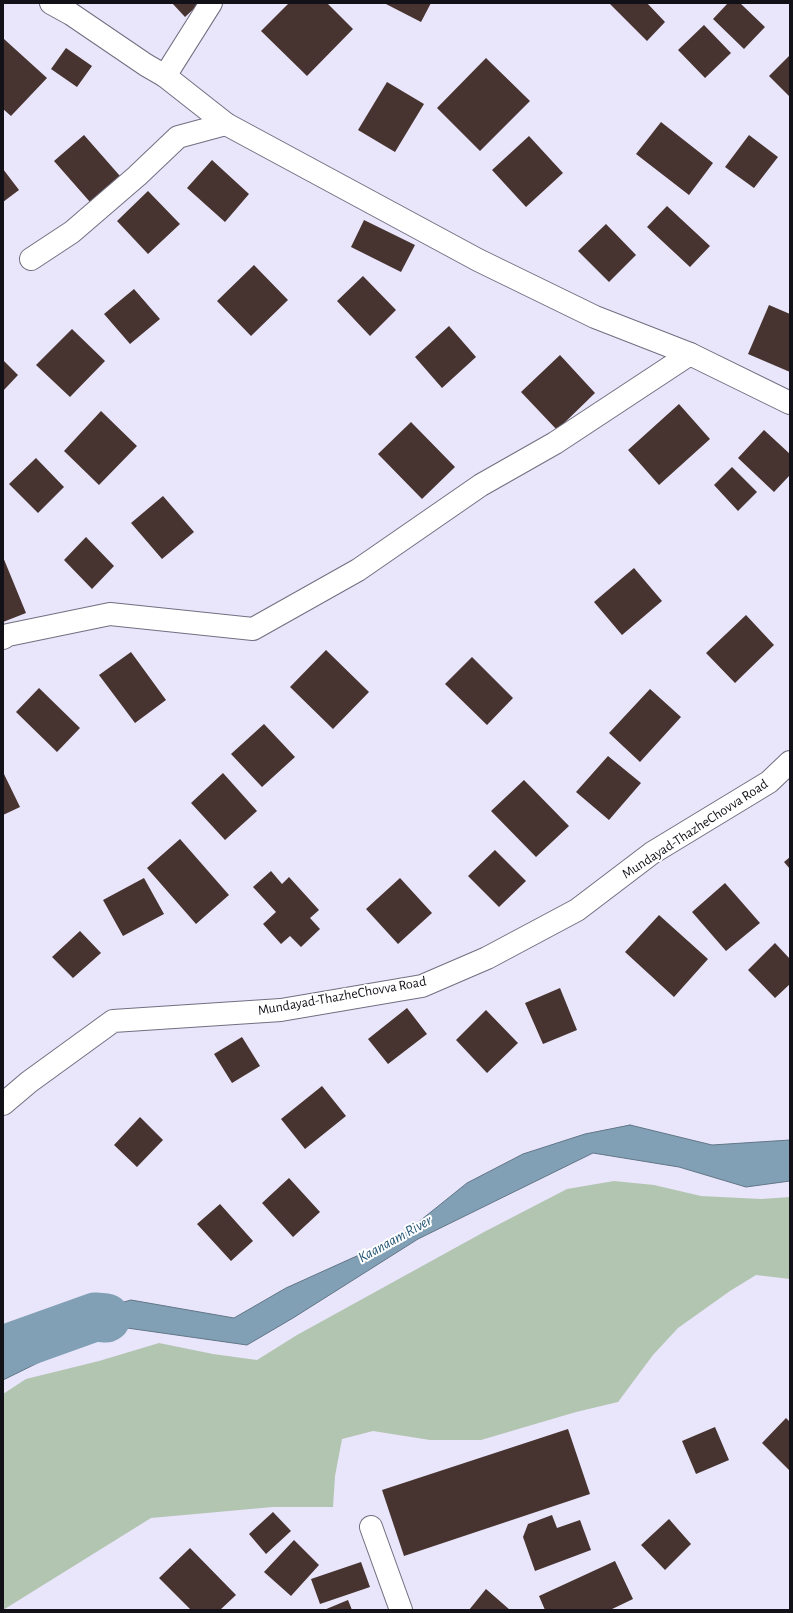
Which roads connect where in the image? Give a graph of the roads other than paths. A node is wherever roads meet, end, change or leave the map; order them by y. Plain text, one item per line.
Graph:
1 (51, 3) edge
2 (211, 3) edge
3 (165, 76) junction
4 (226, 124) junction
5 (31, 259) dead end
6 (690, 354) junction
7 (790, 403) edge
8 (3, 638) edge
9 (790, 762) edge
10 (3, 1104) edge
11 (371, 1527) dead end
12 (401, 1610) edge

1 - 3 main road
2 - 3 main road
3 - 4 main road
4 - 5 main road
4 - 6 main road
6 - 7 main road
6 - 8 main road
9 - 10 main road, Mundayad-ThazheChovva Road
11 - 12 main road

